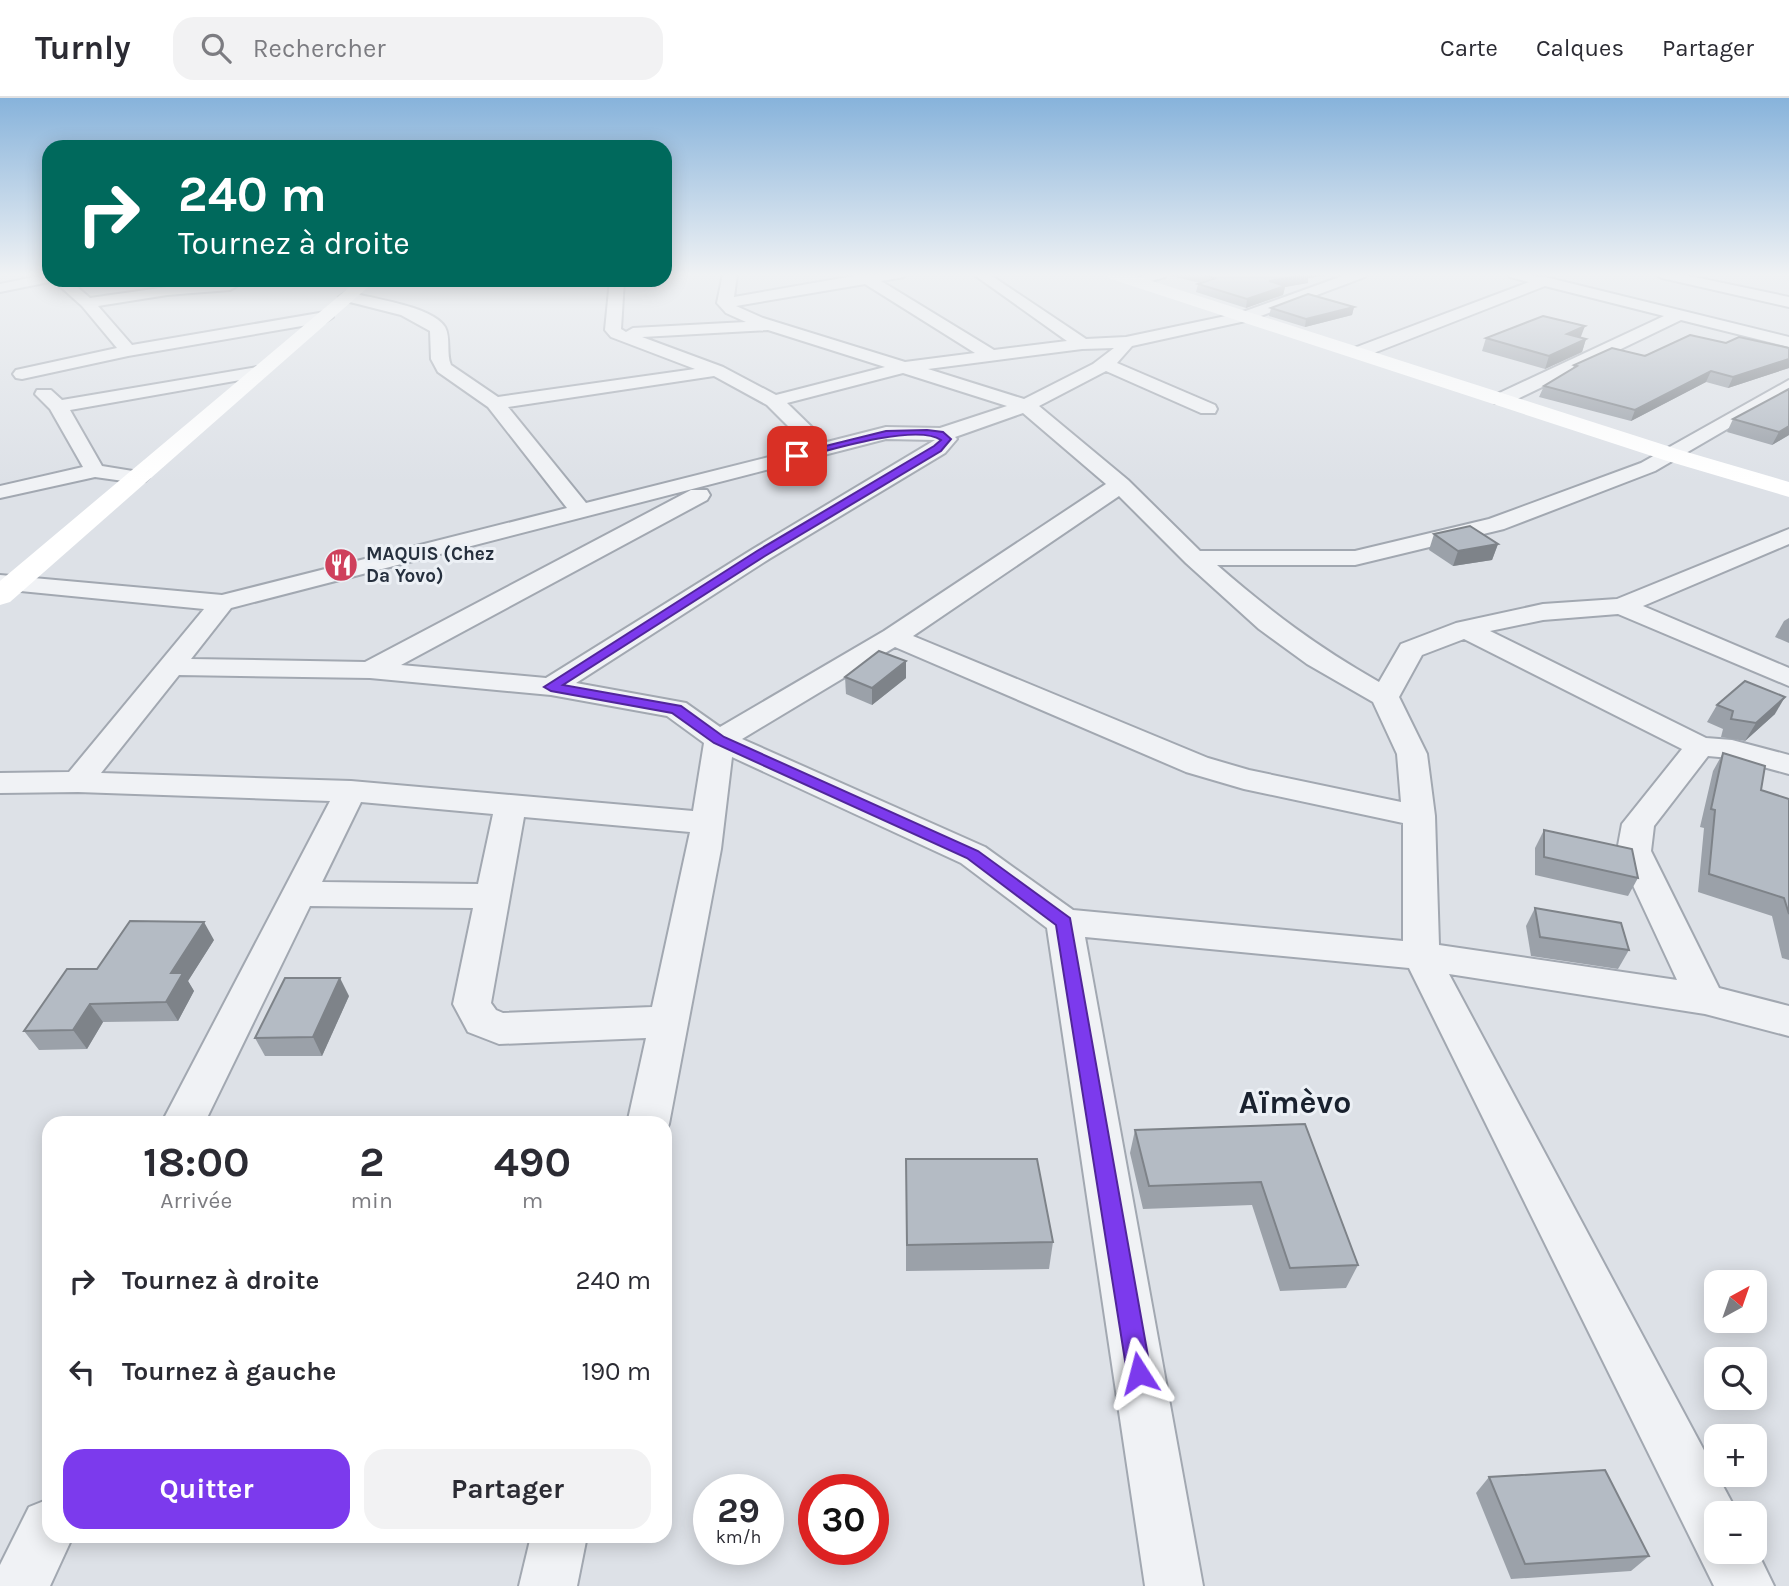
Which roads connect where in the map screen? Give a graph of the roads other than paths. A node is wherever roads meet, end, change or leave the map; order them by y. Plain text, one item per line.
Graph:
1 (122, 343) edge
2 (175, 343) edge
3 (292, 343) edge
4 (439, 343) edge
5 (643, 343) edge
6 (828, 343) edge
7 (971, 343) edge
8 (1094, 343) edge
9 (1126, 343) edge
10 (1332, 343) edge
11 (1382, 343) edge
12 (1618, 343) edge
13 (1082, 344) joint
14 (128, 351) junction
15 (1360, 352) junction
16 (990, 355) junction
17 (1107, 365) junction
18 (905, 367) junction
19 (0, 370) edge
20 (717, 371) junction
21 (257, 372) junction
22 (22, 374) junction
23 (1789, 386) edge
24 (1502, 399) junction
25 (774, 401) junction
26 (495, 403) junction
27 (58, 406) junction
28 (1027, 406) junction
29 (1208, 409) dead end
30 (940, 434) junction
31 (823, 449) junction
32 (1672, 455) junction
33 (94, 471) junction
34 (745, 471) junction
35 (138, 477) junction
36 (1120, 485) junction
37 (1789, 490) edge
38 (0, 492) edge
39 (582, 512) junction
40 (1789, 536) edge
41 (1753, 550) junction
42 (1194, 558) junction
43 (1789, 563) edge
44 (5, 587) edge
45 (222, 603) junction
46 (1621, 606) junction
47 (1465, 629) junction
48 (893, 638) junction
49 (171, 667) junction
50 (370, 670) junction
51 (1789, 678) edge
52 (551, 687) junction
53 (1385, 697) junction
54 (719, 740) junction
55 (1700, 746) junction
56 (1789, 765) edge
57 (78, 782) junction
58 (0, 783) edge
59 (351, 791) junction
60 (510, 807) junction
61 (1419, 816) junction
62 (708, 823) junction
63 (299, 894) junction
64 (492, 896) junction
65 (1064, 922) junction
66 (1421, 956) junction
67 (1705, 999) junction
68 (1789, 1021) edge
69 (669, 1022) junction
70 (186, 1116) edge
71 (650, 1116) edge
72 (1704, 1507) edge
73 (42, 1541) edge
74 (557, 1543) edge
75 (1733, 1564) edge
76 (20, 1586) edge
77 (548, 1586) edge
78 (1174, 1586) edge
79 (1745, 1586) edge

1 - 14 street
2 - 14 street
3 - 21 main road
4 - 26 street
5 - 20 street
6 - 18 street
7 - 16 street
8 - 13 street
9 - 17 street
10 - 15 main road
11 - 15 street
12 - 24 street
13 - 16 street
14 - 22 street
15 - 24 main road
16 - 18 street
17 - 28 street
17 - 29 street
18 - 25 street
18 - 28 street
19 - 22 street
20 - 25 street
20 - 26 street
21 - 27 street
21 - 35 main road
22 - 27 street
23 - 32 street
24 - 32 main road
25 - 31 street
26 - 39 street
27 - 33 street
28 - 30 street
28 - 36 street
30 - 31 street
30 - 52 street
31 - 34 street
32 - 37 main road
32 - 42 street
33 - 35 street
33 - 38 street
34 - 39 street
34 - 50 street
35 - 44 main road
36 - 42 street
36 - 48 street
39 - 45 street
40 - 41 street
41 - 43 street
41 - 46 street
42 - 53 street
44 - 45 street
45 - 49 street
46 - 47 street
46 - 51 street
47 - 53 street
47 - 55 street
48 - 54 street
48 - 61 street
49 - 50 street
49 - 57 street
50 - 52 street
52 - 54 street
53 - 61 street
54 - 62 street
54 - 65 street
55 - 56 street
55 - 67 street
57 - 58 street
57 - 59 street
59 - 60 street
59 - 63 street
60 - 62 street
60 - 64 street
61 - 66 street
62 - 69 street
63 - 64 street
63 - 70 street
64 - 69 street
65 - 66 street
65 - 78 street
66 - 67 street
66 - 72 street
67 - 68 street
69 - 71 street
73 - 76 street
74 - 77 street
75 - 79 street

